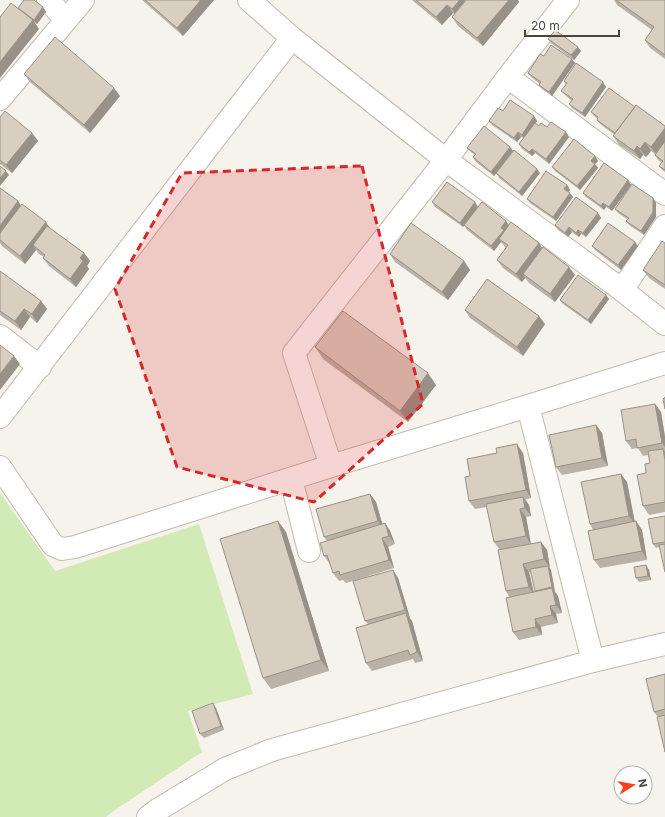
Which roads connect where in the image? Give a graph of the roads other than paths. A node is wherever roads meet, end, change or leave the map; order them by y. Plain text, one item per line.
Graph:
1 (48, 0) edge
2 (83, 0) edge
3 (249, 0) edge
4 (568, 0) edge
5 (66, 20) junction
6 (292, 38) junction
7 (508, 77) junction
8 (0, 99) edge
9 (446, 160) junction
10 (665, 194) edge
11 (665, 226) edge
12 (622, 290) junction
13 (665, 324) edge
14 (0, 336) edge
15 (665, 363) edge
16 (40, 367) junction
17 (528, 406) junction
18 (0, 417) edge
19 (331, 466) junction
20 (0, 467) edge
21 (291, 479) junction
22 (309, 551) dead end
23 (665, 644) edge
24 (593, 661) junction
25 (154, 815) edge

1 - 5 street
2 - 5 street
3 - 6 street
4 - 7 street
5 - 8 street
6 - 9 street
6 - 16 street
7 - 9 street
7 - 10 street
9 - 12 street
9 - 19 street
11 - 12 street
12 - 13 street
14 - 16 street
15 - 17 street
16 - 18 street
17 - 19 street
17 - 24 street
19 - 21 street
20 - 21 street
21 - 22 street
23 - 24 street
24 - 25 street

